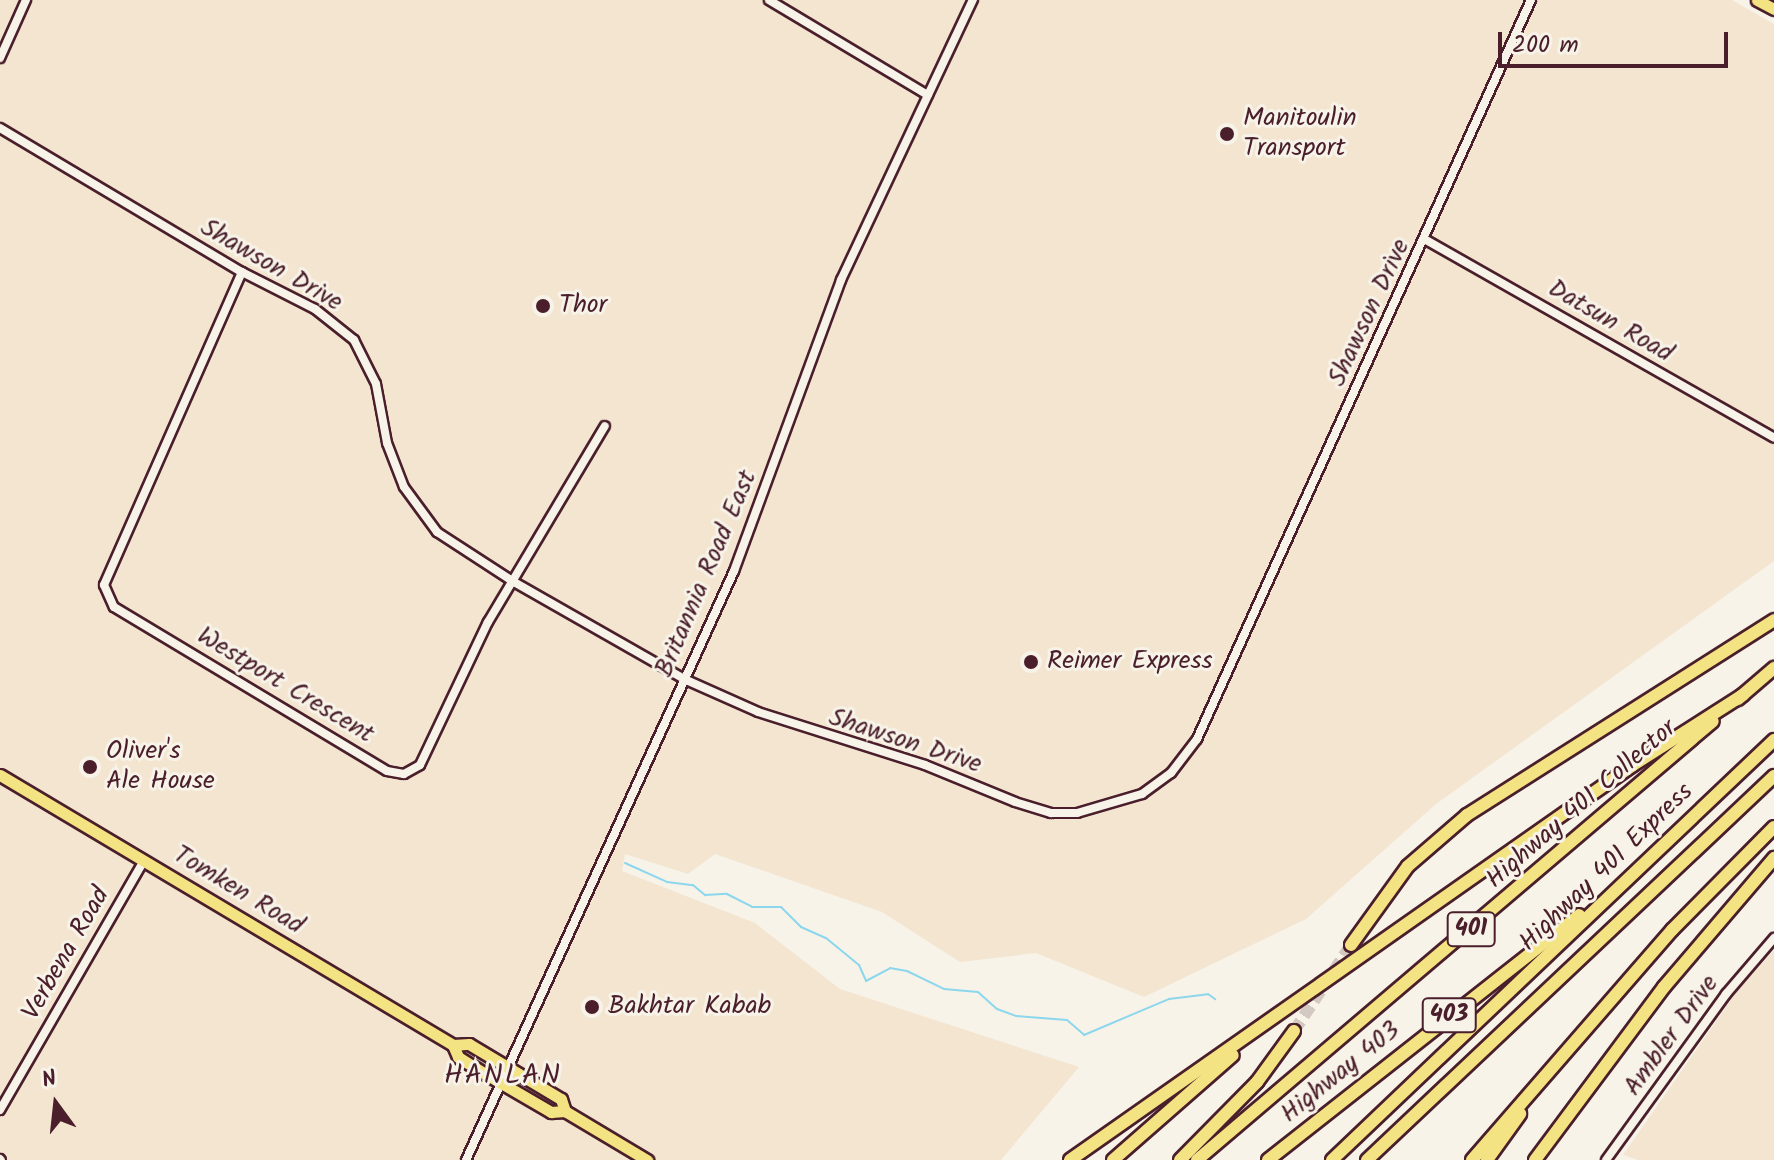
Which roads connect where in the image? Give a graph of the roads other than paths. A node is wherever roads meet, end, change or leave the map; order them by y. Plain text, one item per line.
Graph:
1 (26, 0) edge
2 (769, 0) edge
3 (973, 0) edge
4 (1531, 0) edge
5 (1757, 0) edge
6 (1774, 9) edge
7 (0, 58) edge
8 (928, 95) junction
9 (0, 128) edge
10 (1426, 240) junction
11 (242, 272) junction
12 (605, 426) dead end
13 (1774, 438) edge
14 (514, 582) junction
15 (1774, 620) edge
16 (1774, 668) edge
17 (684, 679) junction
18 (1743, 695) junction
19 (1774, 740) edge
20 (0, 775) edge
21 (1774, 776) edge
22 (1774, 827) edge
23 (1774, 858) edge
24 (144, 861) junction
25 (1633, 874) junction
26 (1774, 938) edge
27 (1351, 945) tunnel mouth
28 (1272, 1022) junction
29 (1294, 1031) tunnel mouth
30 (453, 1045) junction
31 (1558, 1062) junction
32 (509, 1068) junction
33 (501, 1083) junction
34 (0, 1110) edge
35 (565, 1111) junction
36 (466, 1160) edge
37 (647, 1160) edge
38 (1070, 1160) edge
39 (1113, 1160) edge
40 (1180, 1160) edge
41 (1197, 1160) edge
42 (1268, 1160) edge
43 (1332, 1160) edge
44 (1369, 1160) edge
45 (1472, 1160) edge
46 (1487, 1160) edge
47 (1535, 1160) edge
48 (1606, 1160) edge

1 - 7 street
2 - 8 street
3 - 8 street, Britannia Road East
4 - 10 street, Shawson Drive
5 - 6 main road
8 - 17 street, Britannia Road East
9 - 11 street, Shawson Drive
10 - 13 street, Datsun Road
10 - 17 street, Shawson Drive
11 - 14 street, Shawson Drive
11 - 14 street, Westport Crescent
12 - 14 street, Westport Crescent
14 - 17 street, Shawson Drive
15 - 27 highway
16 - 18 highway, Highway 401 Collector / 401
17 - 32 street, Britannia Road East
18 - 28 highway
18 - 41 highway, Highway 401 Collector / 401
19 - 25 highway, Highway 401 Express
20 - 24 main road, Tomken Road
21 - 44 highway, Highway 401 Express
22 - 31 highway
23 - 47 highway
24 - 30 main road, Tomken Road
24 - 34 street, Verbena Road
25 - 42 highway, Highway 403 / 403
25 - 43 highway, Highway 401 Express
26 - 48 street, Ambler Drive
28 - 38 highway
28 - 39 highway
29 - 40 highway
30 - 32 main road, Tomken Road
30 - 33 main road, Tomken Road
31 - 45 highway
31 - 46 highway
32 - 33 street, Britannia Road East
32 - 35 main road, Tomken Road
33 - 35 main road, Tomken Road
33 - 36 street, Britannia Road East
35 - 37 main road, Tomken Road

